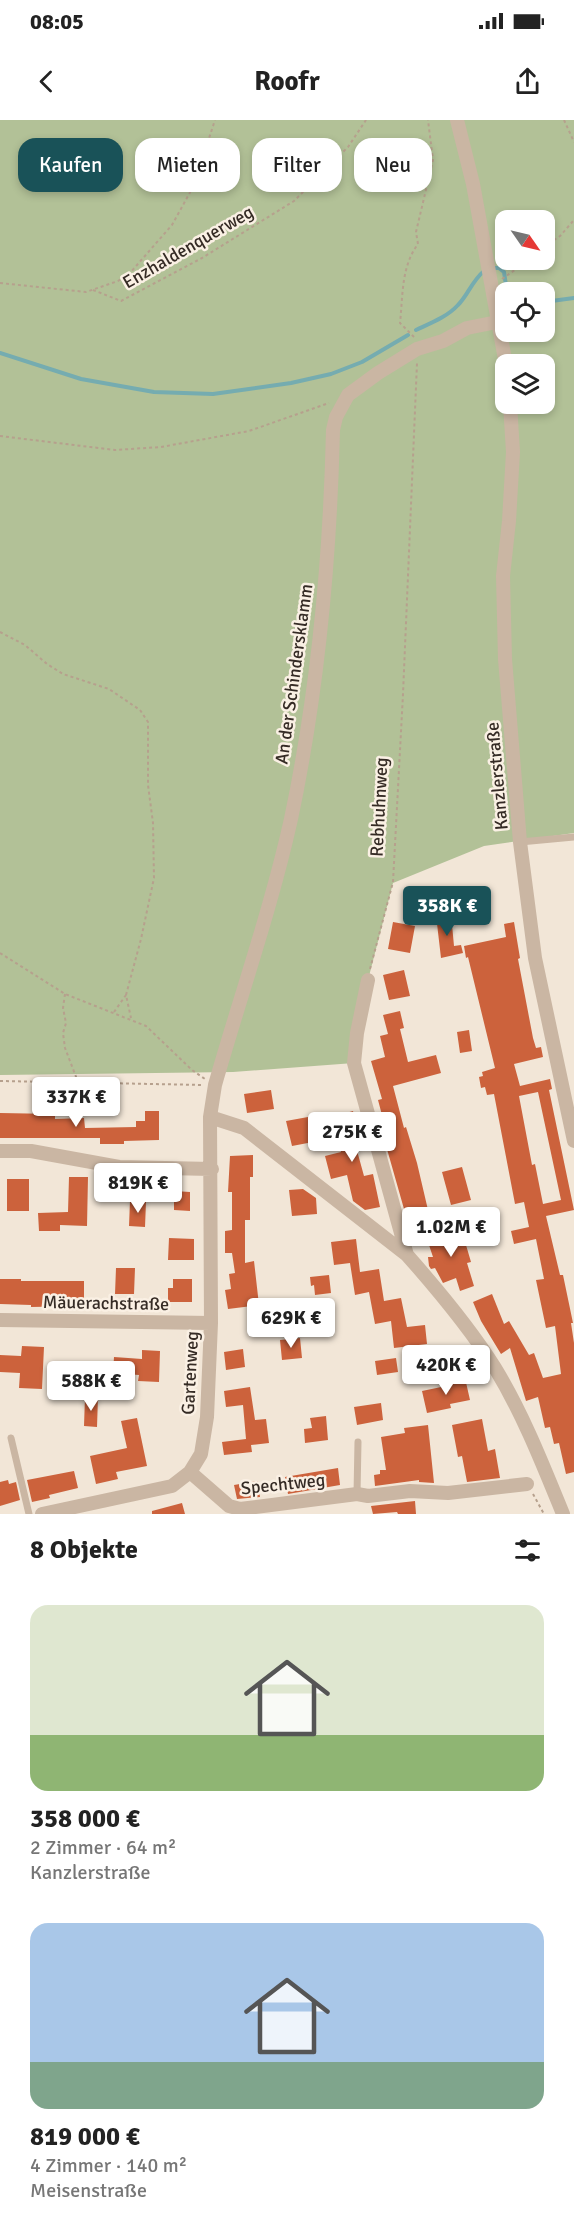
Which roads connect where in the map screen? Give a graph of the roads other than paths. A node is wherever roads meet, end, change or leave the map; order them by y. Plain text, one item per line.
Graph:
1 (457, 120) edge
2 (495, 310) edge
3 (495, 322) edge
4 (511, 414) edge
5 (574, 837) edge
6 (520, 842) junction
7 (368, 980) road end
8 (210, 1117) junction
9 (574, 1141) edge
10 (0, 1151) edge
11 (212, 1169) junction
12 (406, 1256) junction
13 (0, 1320) edge
14 (211, 1323) junction
15 (11, 1438) dead end
16 (357, 1442) dead end
17 (190, 1472) junction
18 (527, 1484) road end
19 (357, 1494) junction
20 (28, 1514) edge
21 (42, 1514) edge
22 (563, 1514) edge

1 - 2 street
3 - 8 street, An der Schindersklamm
4 - 6 street, Kanzlerstraße
5 - 6 lane
6 - 9 street, Kanzlerstraße
7 - 12 street
8 - 11 street, Gartenweg
8 - 12 street
10 - 11 street
11 - 14 street, Gartenweg
12 - 22 street
13 - 14 street, Mäuerachstraße
14 - 17 street, Gartenweg
15 - 20 lane
16 - 19 lane
17 - 19 street, Spechtweg
17 - 21 street
18 - 19 street, Spechtweg

